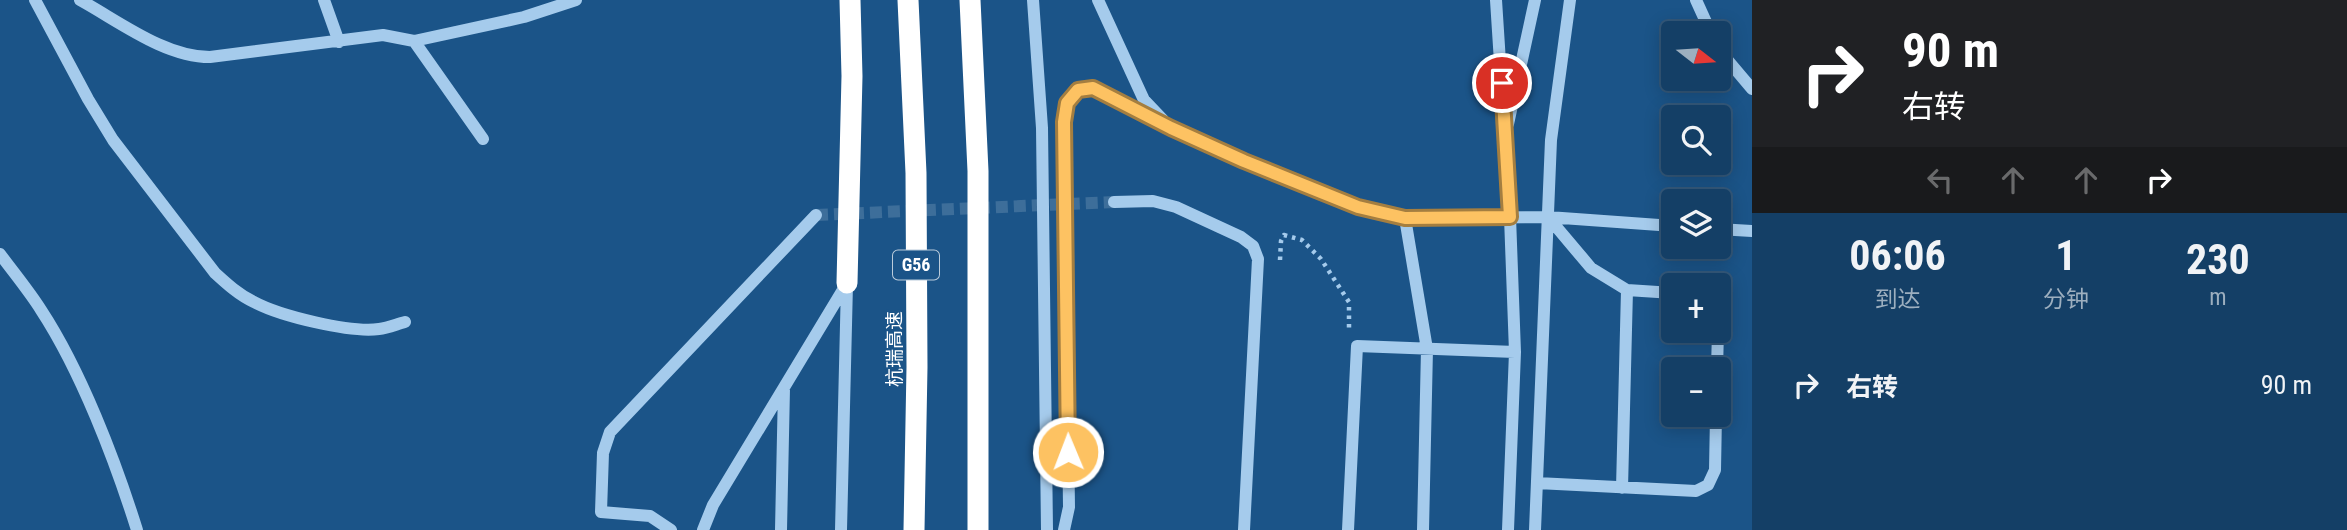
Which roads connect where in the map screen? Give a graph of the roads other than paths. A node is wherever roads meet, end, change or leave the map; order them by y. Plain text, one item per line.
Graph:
1 (35, 0) edge
2 (80, 0) edge
3 (324, 0) edge
4 (576, 0) edge
5 (850, 0) edge
6 (908, 0) edge
7 (970, 0) edge
8 (1033, 0) edge
9 (1098, 0) edge
10 (1496, 0) edge
11 (1535, 0) edge
12 (1570, 0) edge
13 (1696, 0) edge
14 (1706, 21) edge
15 (414, 41) junction
16 (339, 42) junction
17 (1731, 64) edge
18 (1752, 89) edge
19 (1171, 128) junction
20 (1505, 138) junction
21 (484, 139) dead end
22 (1114, 202) tunnel mouth
23 (816, 215) tunnel mouth
24 (1510, 217) junction
25 (1548, 217) junction
26 (1405, 218) junction
27 (1661, 225) edge
28 (1731, 230) edge
29 (1752, 231) edge
30 (0, 254) edge
31 (847, 283) junction
32 (1627, 290) junction
33 (1661, 292) edge
34 (405, 321) dead end
35 (1427, 349) junction
36 (1515, 352) junction
37 (784, 388) junction
38 (1716, 427) edge
39 (1537, 483) junction
40 (1622, 488) junction
41 (137, 530) edge
42 (671, 530) edge
43 (703, 530) edge
44 (781, 530) edge
45 (841, 530) edge
46 (914, 530) edge
47 (978, 530) edge
48 (1047, 530) edge
49 (1064, 530) edge
50 (1244, 530) edge
51 (1348, 530) edge
52 (1423, 530) edge
53 (1508, 530) edge
54 (1535, 530) edge

1 - 34 street
2 - 16 street
3 - 16 street
4 - 15 street
5 - 31 highway
6 - 46 highway, 杭瑞高速 / G56
7 - 47 highway
8 - 48 street
9 - 19 street
10 - 20 street
11 - 20 street
12 - 25 street
13 - 14 street
15 - 16 street
15 - 21 street
17 - 18 street
19 - 26 street
19 - 49 street
20 - 24 street
22 - 50 street
23 - 42 street
24 - 25 street
24 - 26 street
24 - 36 street
25 - 27 street
25 - 32 street
25 - 39 street
26 - 35 street
28 - 29 street
30 - 41 street
31 - 37 street
31 - 45 street
32 - 33 street
32 - 40 street
35 - 36 street
35 - 51 street
35 - 52 street
36 - 53 street
37 - 43 street
37 - 44 street
38 - 40 street
39 - 40 street
39 - 54 street

